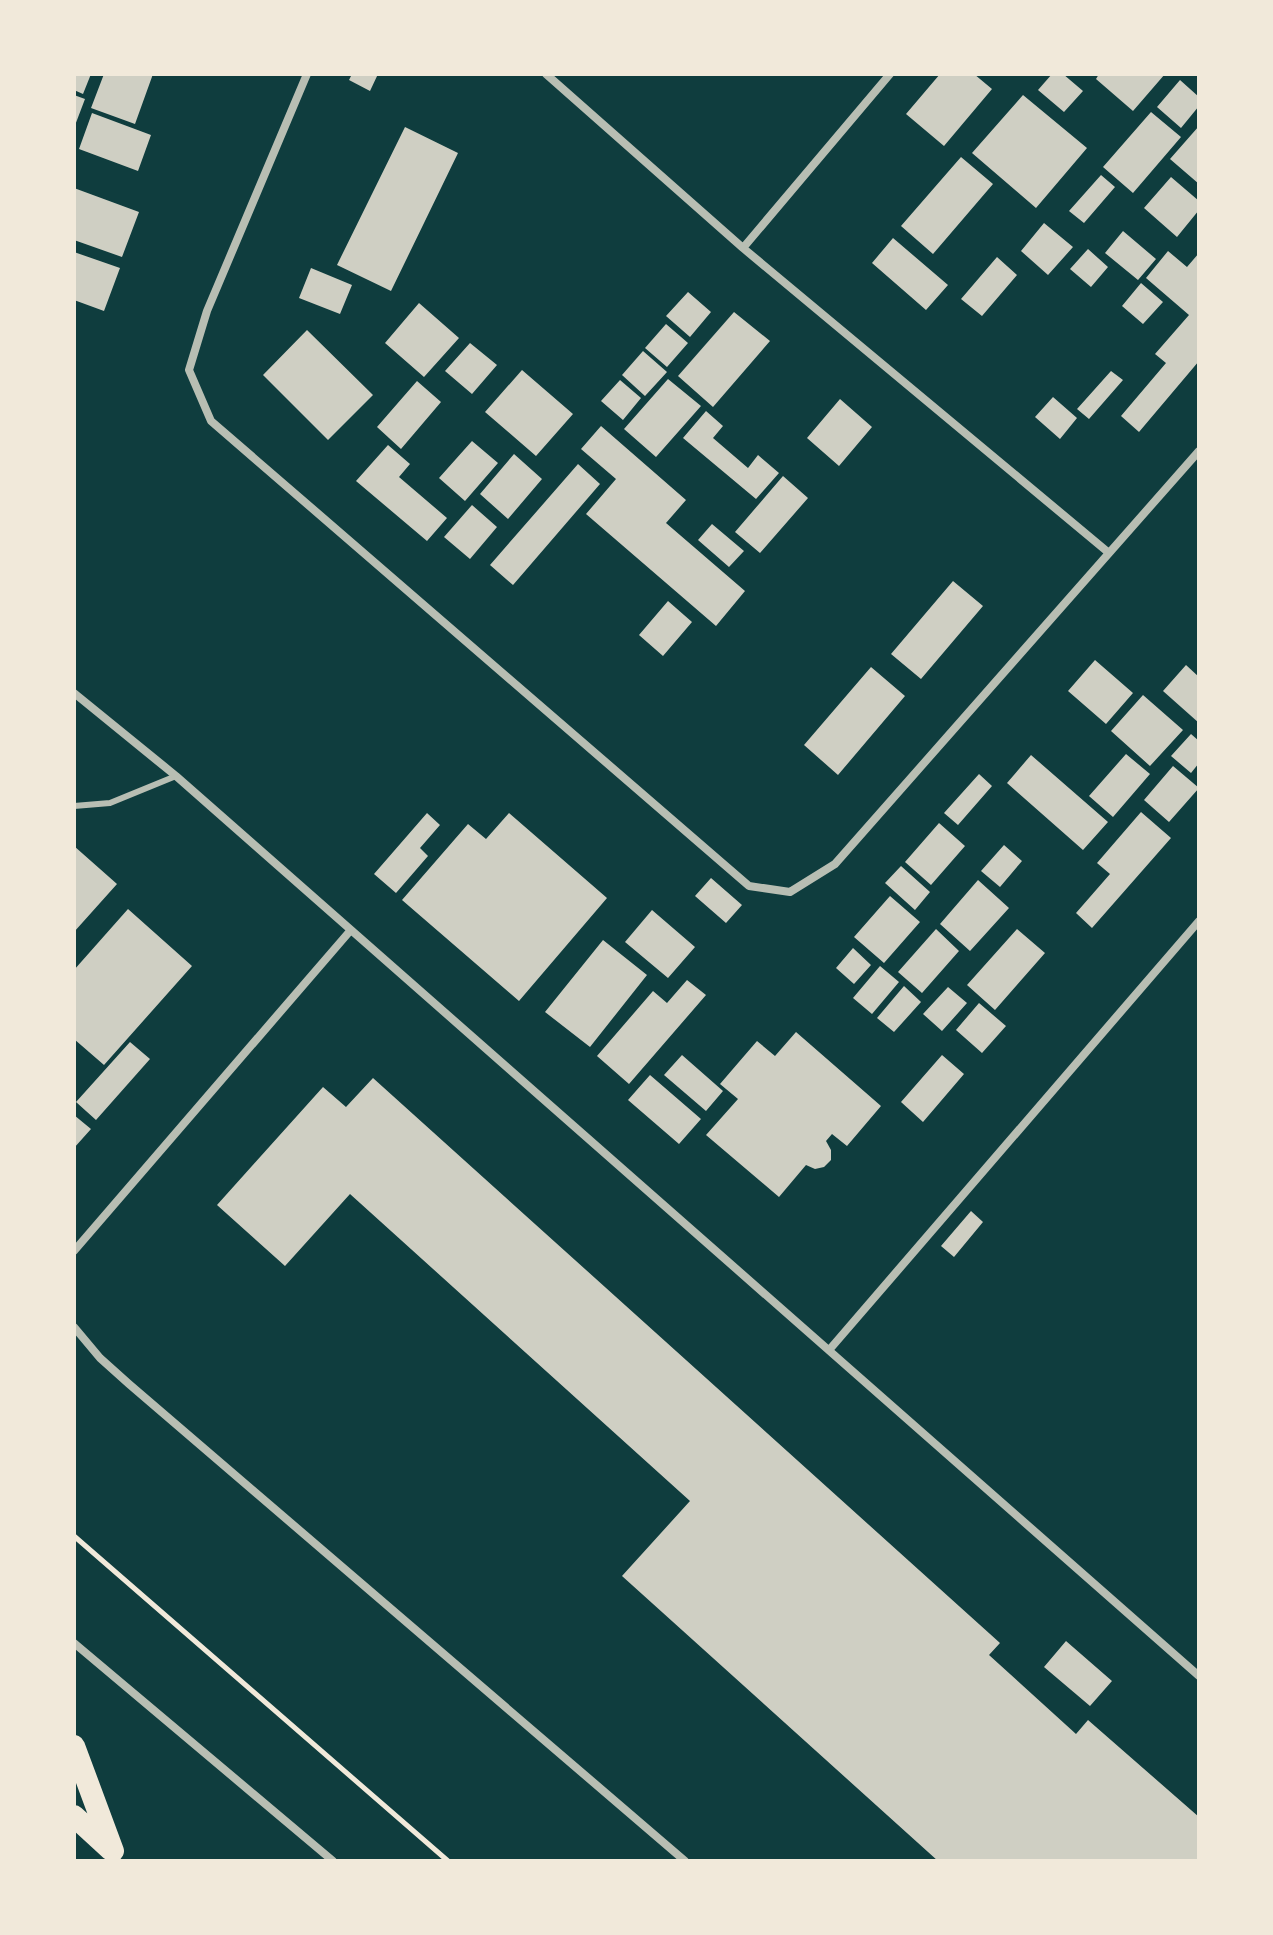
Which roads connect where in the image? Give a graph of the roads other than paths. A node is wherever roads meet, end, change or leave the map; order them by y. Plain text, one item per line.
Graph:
1 (307, 74) edge
2 (546, 74) edge
3 (890, 74) edge
4 (743, 248) junction
5 (1199, 451) edge
6 (1109, 553) junction
7 (74, 693) edge
8 (176, 776) junction
9 (74, 806) edge
10 (1198, 925) edge
11 (350, 931) junction
12 (74, 1251) edge
13 (74, 1327) edge
14 (830, 1349) junction
15 (74, 1643) edge
16 (1199, 1676) edge
17 (74, 1746) edge
18 (74, 1816) edge
19 (118, 1856) edge
20 (333, 1861) edge
21 (685, 1861) edge

1 - 6 street
2 - 4 street
3 - 4 street
4 - 6 street
5 - 6 street
7 - 8 street
8 - 9 lane
8 - 11 street
10 - 14 street
11 - 12 street
11 - 14 street
13 - 21 street
14 - 16 street
15 - 20 street
17 - 19 highway
18 - 19 highway

